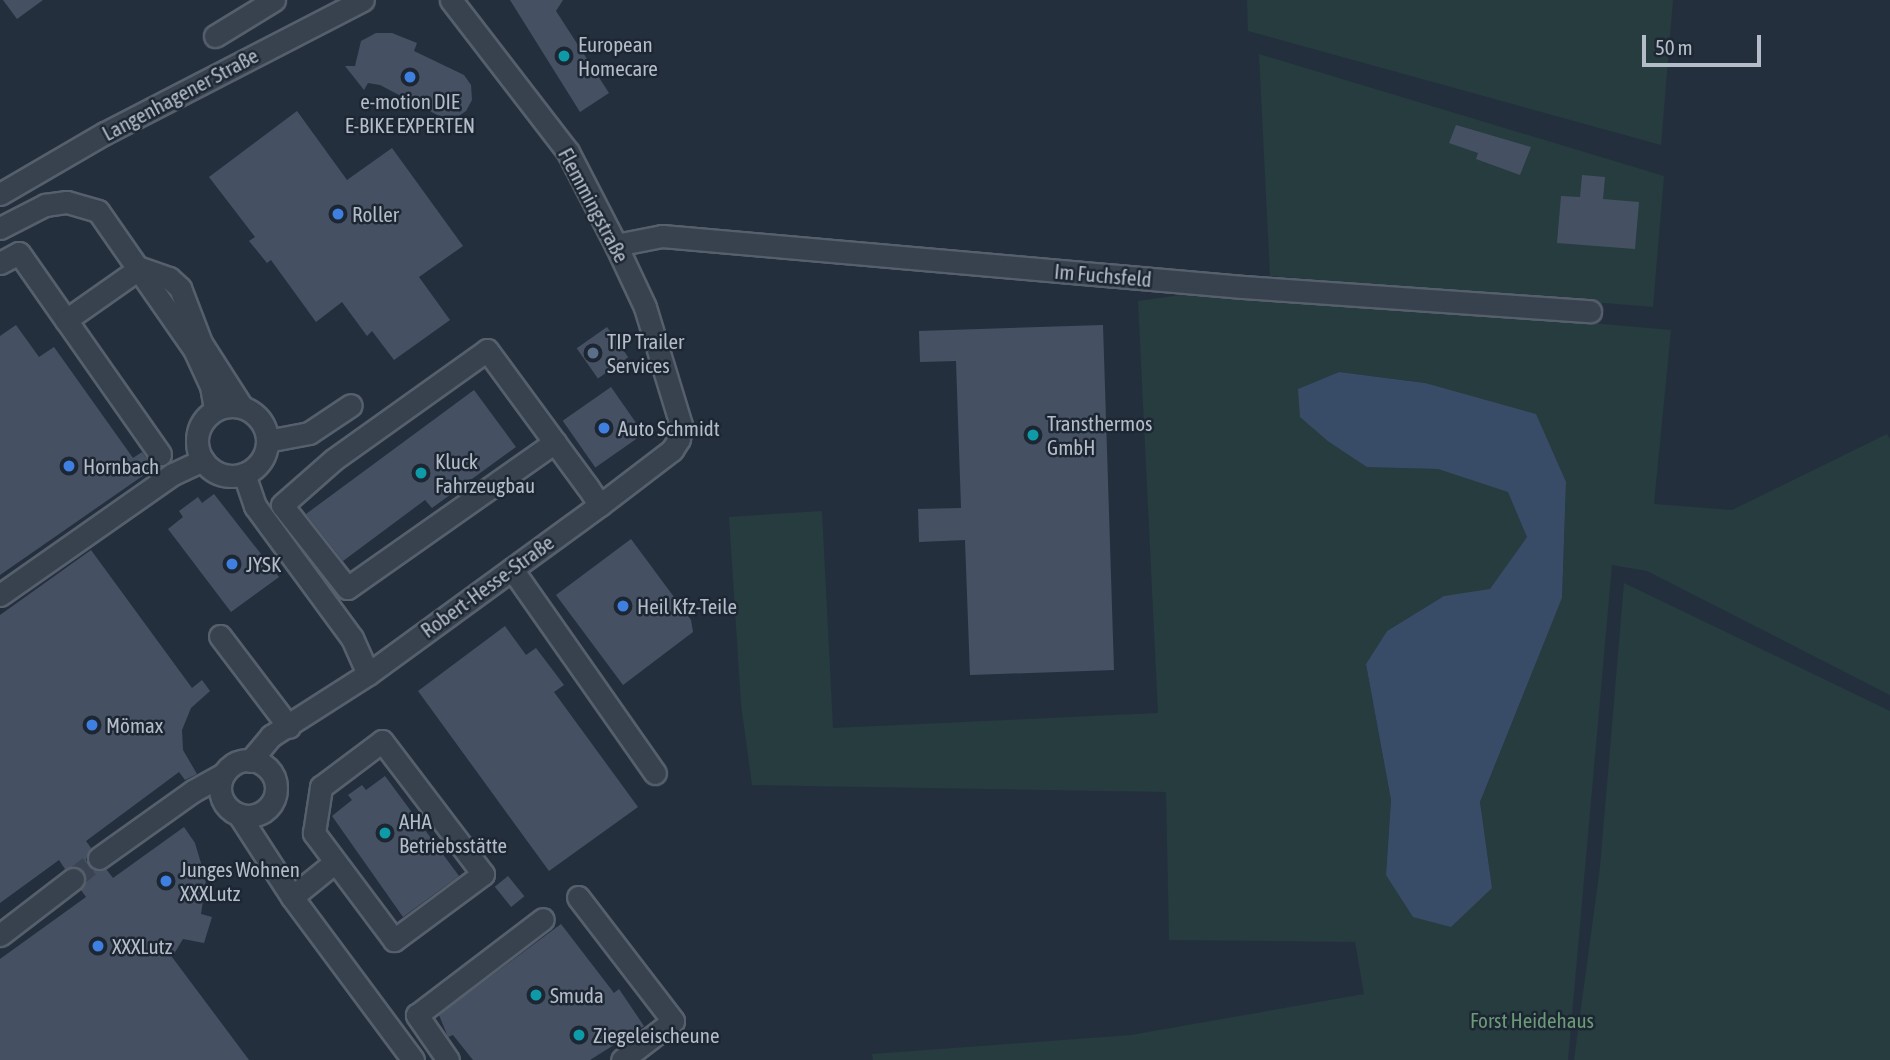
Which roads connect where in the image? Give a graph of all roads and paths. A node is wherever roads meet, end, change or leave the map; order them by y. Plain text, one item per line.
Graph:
1 (274, 0) edge
2 (451, 0) edge
3 (358, 1) edge
4 (215, 36) dead end
5 (0, 194) edge
6 (0, 228) edge
7 (616, 244) junction
8 (0, 263) edge
9 (140, 268) junction
10 (1591, 311) dead end
11 (66, 320) junction
12 (351, 405) dead end
13 (242, 407) junction
14 (215, 409) junction
15 (679, 439) joint
16 (267, 441) junction
17 (555, 442) junction
18 (160, 454) dead end
19 (203, 460) junction
20 (244, 474) junction
21 (600, 505) junction
22 (512, 569) junction
23 (0, 595) edge
24 (220, 636) dead end
25 (368, 674) junction
26 (289, 727) junction
27 (250, 761) junction
28 (270, 771) junction
29 (655, 773) dead end
30 (223, 785) junction
31 (262, 812) junction
32 (239, 815) junction
33 (264, 853) junction
34 (99, 858) tunnel mouth
35 (335, 862) junction
36 (73, 879) tunnel mouth
37 (292, 897) junction
38 (578, 897) dead end
39 (543, 919) dead end
40 (0, 935) edge
41 (413, 1060) edge
42 (448, 1060) edge
43 (622, 1060) edge

1 - 4 street
2 - 7 street, Flemmingstraße
3 - 5 street, Langenhagener Straße
6 - 9 street
7 - 10 street, Im Fuchsfeld
7 - 15 street, Flemmingstraße
8 - 11 street
9 - 11 street
9 - 13 street
9 - 14 street
11 - 18 street
12 - 16 street
13 - 14 street
13 - 16 street
14 - 19 street
15 - 21 street, Robert-Hesse-Straße
16 - 20 street
17 - 17 street
17 - 21 street
19 - 20 street
19 - 23 street
20 - 25 street
21 - 22 street, Robert-Hesse-Straße
22 - 25 street, Robert-Hesse-Straße
22 - 29 street
24 - 26 street
25 - 26 street, Robert-Hesse-Straße
26 - 27 street, Robert-Hesse-Straße
26 - 28 street
27 - 28 street
27 - 30 street
28 - 31 street
30 - 32 street
30 - 34 street
31 - 32 street
31 - 33 street
32 - 33 street
33 - 37 street
35 - 35 street
35 - 37 street
36 - 40 street
37 - 41 street
38 - 43 street
39 - 42 street

